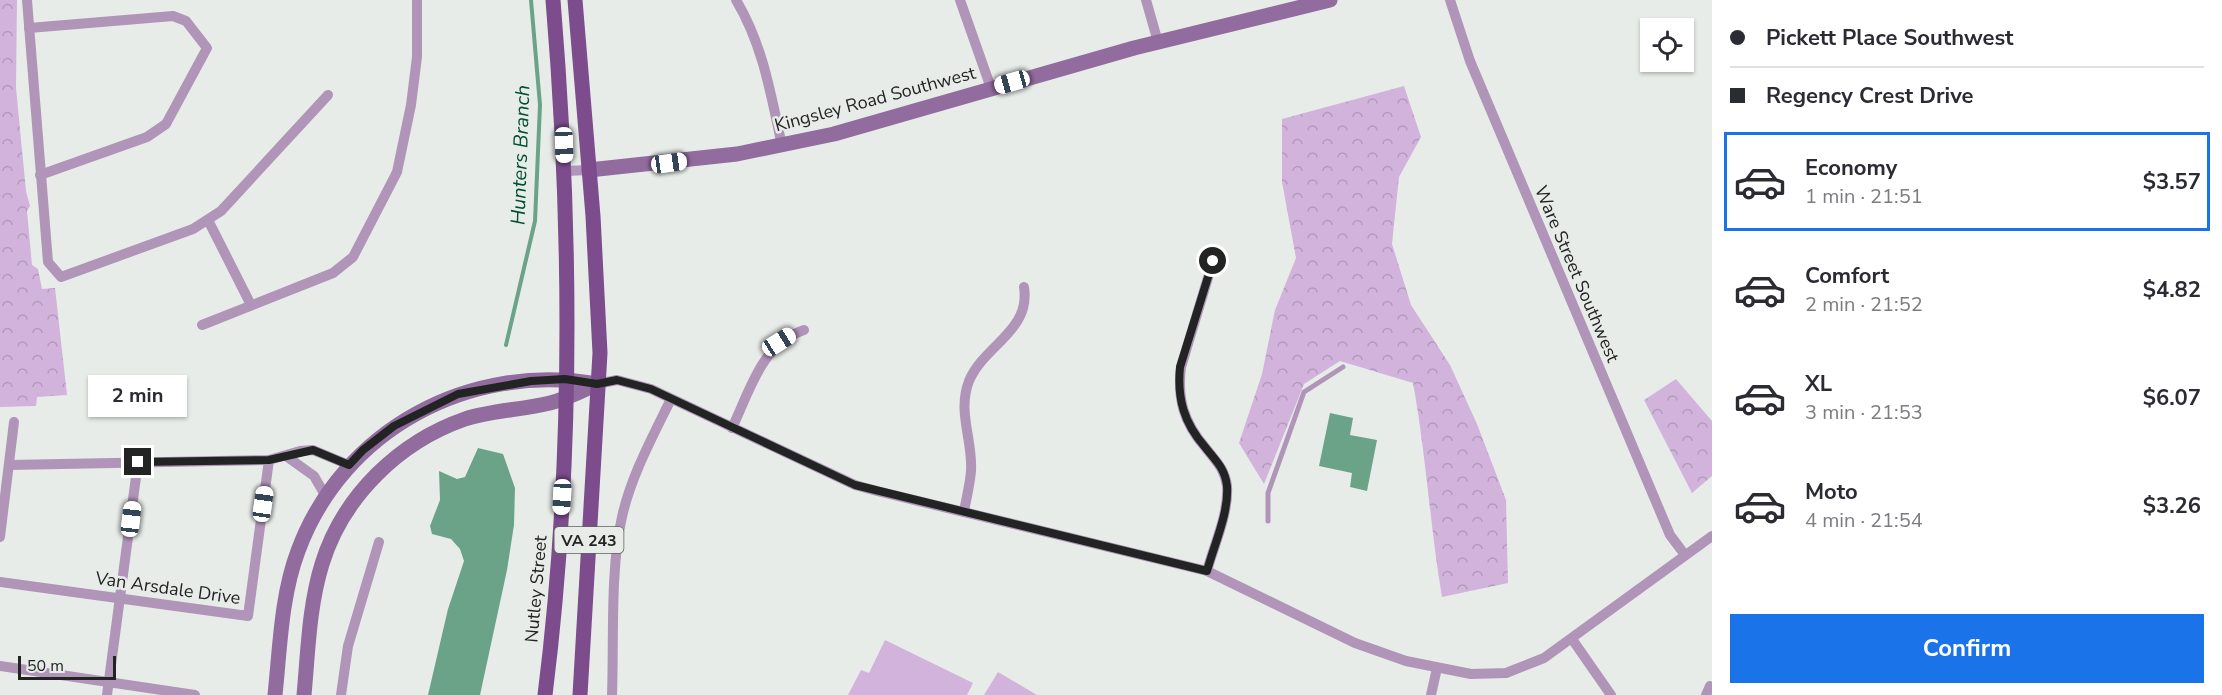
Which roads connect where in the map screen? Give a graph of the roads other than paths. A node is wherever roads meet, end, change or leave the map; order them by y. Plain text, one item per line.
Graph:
1 (27, 0) edge
2 (417, 0) edge
3 (553, 0) edge
4 (575, 0) edge
5 (736, 0) edge
6 (960, 0) edge
7 (1146, 0) edge
8 (1330, 0) edge
9 (1450, 0) edge
10 (29, 27) junction
11 (1158, 42) junction
12 (991, 88) junction
13 (328, 95) dead end
14 (782, 146) junction
15 (589, 170) junction
16 (565, 171) junction
17 (40, 175) junction
18 (208, 220) junction
19 (1213, 261) dead end
20 (1024, 286) dead end
21 (251, 305) junction
22 (202, 325) dead end
23 (804, 330) dead end
24 (1343, 367) dead end
25 (565, 379) junction
26 (597, 384) junction
27 (565, 398) junction
28 (671, 399) junction
29 (14, 422) dead end
30 (732, 428) junction
31 (286, 456) junction
32 (269, 460) junction
33 (138, 462) junction
34 (9, 465) junction
35 (349, 465) junction
36 (326, 495) junction
37 (964, 512) junction
38 (1268, 521) dead end
39 (1712, 536) edge
40 (0, 537) edge
41 (379, 542) dead end
42 (1685, 555) junction
43 (1207, 571) junction
44 (0, 582) edge
45 (122, 599) junction
46 (1572, 639) junction
47 (0, 666) edge
48 (1437, 668) junction
49 (110, 682) junction
50 (108, 695) edge
51 (195, 695) edge
52 (275, 695) edge
53 (304, 695) edge
54 (341, 695) edge
55 (545, 695) edge
56 (580, 695) edge
57 (612, 695) edge
58 (1431, 695) edge
59 (1611, 695) edge

1 - 10 street
2 - 21 street
3 - 16 main road, VA 243
4 - 15 main road, VA 243
5 - 14 street
6 - 12 street
7 - 11 street
8 - 11 street, Kingsley Road Southwest
9 - 42 street, Ware Street Southwest
10 - 17 street
10 - 17 street
11 - 12 street, Kingsley Road Southwest
12 - 14 street, Kingsley Road Southwest
13 - 18 street
14 - 15 street, Kingsley Road Southwest
15 - 16 street, Kingsley Road Southwest
15 - 26 main road, VA 243
16 - 25 main road, VA 243
17 - 18 street
18 - 21 street
19 - 43 street
20 - 37 street
21 - 22 street
23 - 30 street
24 - 38 lane
25 - 26 street
25 - 27 main road, Nutley Street / VA 243
25 - 35 street
26 - 27 street
26 - 28 street
26 - 56 main road, VA 243
27 - 53 street
27 - 55 main road, Nutley Street / VA 243
28 - 30 street
28 - 57 street
29 - 34 street
30 - 37 street
31 - 32 street
31 - 35 street
31 - 36 street
32 - 33 street
32 - 45 street, Van Arsdale Drive
33 - 34 street
33 - 45 street
34 - 40 street
35 - 36 street
36 - 52 street
37 - 43 street
39 - 42 street
41 - 54 street
42 - 46 street
43 - 48 street
44 - 45 street, Van Arsdale Drive
45 - 49 street
46 - 48 street
46 - 59 street
47 - 49 street
48 - 58 street
49 - 50 street
49 - 51 street

